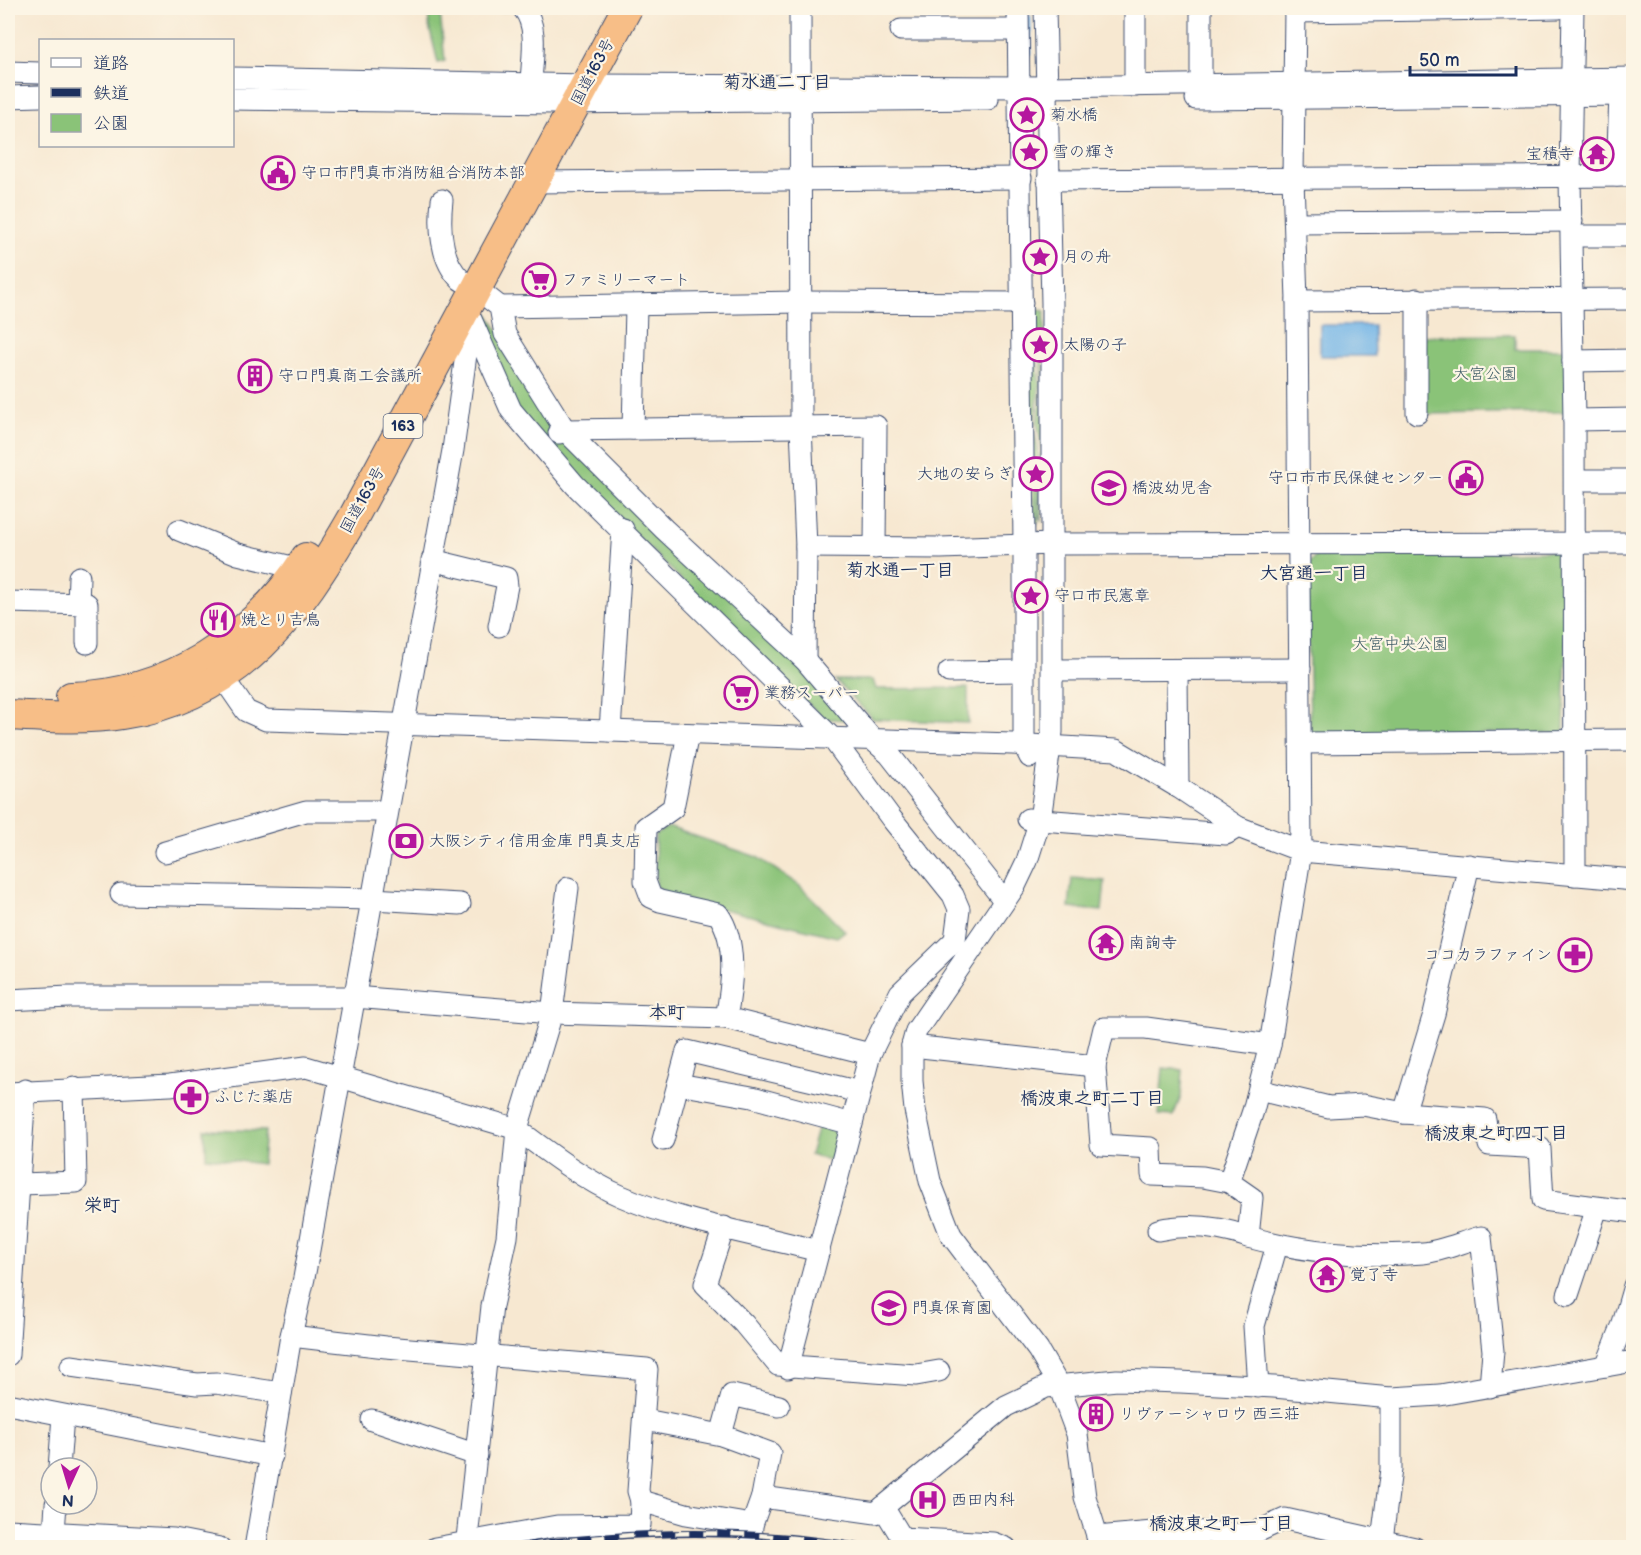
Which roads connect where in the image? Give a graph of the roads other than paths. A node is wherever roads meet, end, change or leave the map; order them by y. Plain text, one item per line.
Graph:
1 (523, 8) edge
2 (605, 8) edge
3 (627, 8) edge
4 (800, 8) edge
5 (1018, 8) edge
6 (1046, 8) edge
7 (1135, 8) edge
8 (1201, 8) edge
9 (1559, 8) edge
10 (1573, 8) edge
11 (1295, 10) edge
12 (900, 30) dead end
13 (1017, 30) junction
14 (8, 72) edge
15 (39, 73) edge
16 (234, 78) edge
17 (1634, 78) edge
18 (531, 82) junction
19 (1201, 85) junction
20 (1135, 86) junction
21 (1572, 87) junction
22 (1294, 91) junction
23 (571, 93) junction
24 (801, 93) junction
25 (1018, 93) junction
26 (1047, 93) junction
27 (1627, 95) edge
28 (39, 96) edge
29 (8, 97) edge
30 (234, 99) edge
31 (1625, 176) edge
32 (1570, 177) junction
33 (1021, 178) junction
34 (1293, 178) junction
35 (801, 180) junction
36 (1048, 180) junction
37 (533, 182) junction
38 (442, 200) dead end
39 (1296, 223) junction
40 (1572, 229) junction
41 (1634, 236) edge
42 (467, 298) junction
43 (1572, 298) junction
44 (1417, 299) junction
45 (1634, 299) edge
46 (1297, 301) junction
47 (800, 302) junction
48 (1022, 303) junction
49 (636, 307) junction
50 (500, 308) junction
51 (1634, 360) edge
52 (1573, 361) junction
53 (1417, 413) dead end
54 (1634, 419) edge
55 (1574, 420) junction
56 (801, 426) junction
57 (633, 429) junction
58 (565, 430) junction
59 (539, 441) junction
60 (1575, 480) junction
61 (1634, 480) edge
62 (623, 529) junction
63 (179, 530) dead end
64 (1634, 543) edge
65 (1053, 544) junction
66 (1299, 544) junction
67 (1575, 544) junction
68 (1024, 545) junction
69 (806, 547) junction
70 (875, 548) junction
71 (432, 560) junction
72 (300, 569) junction
73 (710, 572) junction
74 (79, 577) dead end
75 (691, 597) junction
76 (8, 602) edge
77 (78, 604) junction
78 (499, 626) dead end
79 (87, 643) dead end
80 (805, 660) junction
81 (216, 667) junction
82 (1300, 669) junction
83 (1053, 670) junction
84 (1177, 670) junction
85 (1023, 671) junction
86 (949, 672) dead end
87 (8, 697) edge
88 (8, 715) edge
89 (402, 726) junction
90 (609, 731) junction
91 (688, 734) junction
92 (832, 738) junction
93 (1574, 739) junction
94 (873, 740) junction
95 (1634, 740) edge
96 (1301, 743) junction
97 (1024, 745) junction
98 (1050, 746) junction
99 (1178, 786) junction
100 (387, 811) junction
101 (1034, 819) junction
102 (1238, 827) junction
103 (1301, 851) junction
104 (165, 852) dead end
105 (1469, 865) junction
106 (1575, 875) junction
107 (1634, 879) edge
108 (568, 888) dead end
109 (121, 894) dead end
110 (372, 899) junction
111 (1003, 899) junction
112 (460, 904) dead end
113 (354, 997) junction
114 (8, 1000) edge
115 (552, 1013) junction
116 (726, 1018) junction
117 (1270, 1044) junction
118 (912, 1047) junction
119 (870, 1054) junction
120 (1095, 1066) junction
121 (339, 1075) junction
122 (678, 1084) junction
123 (74, 1088) junction
124 (1259, 1090) junction
125 (16, 1091) edge
126 (860, 1092) junction
127 (1404, 1113) junction
128 (852, 1125) junction
129 (517, 1129) junction
130 (663, 1140) dead end
131 (1229, 1182) junction
132 (21, 1184) junction
133 (1597, 1208) junction
134 (1634, 1212) edge
135 (723, 1227) junction
136 (1158, 1230) dead end
137 (1248, 1237) junction
138 (1277, 1245) junction
139 (819, 1251) junction
140 (1634, 1286) edge
141 (1569, 1295) dead end
142 (291, 1336) junction
143 (8, 1355) edge
144 (488, 1356) junction
145 (1634, 1361) edge
146 (71, 1366) dead end
147 (1606, 1366) junction
148 (788, 1368) junction
149 (939, 1371) dead end
150 (1059, 1386) junction
151 (1490, 1387) junction
152 (1258, 1388) junction
153 (281, 1393) junction
154 (1391, 1398) junction
155 (8, 1404) edge
156 (779, 1406) dead end
157 (63, 1416) junction
158 (372, 1420) dead end
159 (645, 1420) junction
160 (721, 1435) junction
161 (477, 1455) junction
162 (60, 1456) edge
163 (272, 1456) junction
164 (762, 1497) junction
165 (641, 1501) junction
166 (883, 1507) junction
167 (55, 1516) edge
168 (1274, 1524) junction
169 (752, 1526) junction
170 (8, 1530) edge
171 (54, 1532) junction
172 (1099, 1542) edge
173 (467, 1545) edge
174 (1382, 1545) edge
175 (219, 1548) edge
176 (255, 1548) edge
177 (435, 1548) edge
178 (752, 1548) edge
179 (1006, 1548) edge
180 (1269, 1548) edge
181 (1415, 1548) edge

1 - 18 street
2 - 23 highway, 国道163号 / 163
3 - 23 highway, 国道163号 / 163
4 - 24 street
5 - 13 street
6 - 26 street
7 - 20 street
8 - 19 street
9 - 11 street
10 - 21 street
11 - 22 street
12 - 13 street
13 - 25 street
14 - 15 street
16 - 18 street
17 - 21 street
18 - 23 street
19 - 20 street
19 - 22 street
20 - 26 street
21 - 22 street
21 - 27 street
21 - 32 street
22 - 26 street
22 - 34 street
23 - 24 street
23 - 30 street
23 - 37 highway, 国道163号 / 163
23 - 42 highway, 国道163号 / 163
24 - 25 street
24 - 35 street
25 - 26 street
25 - 33 street
26 - 36 street
27 - 31 street
28 - 29 street
31 - 32 street
32 - 34 street
32 - 40 street
33 - 35 street
33 - 48 street
34 - 36 street
34 - 39 street
35 - 37 street
35 - 47 street
36 - 65 street
37 - 42 highway, 国道163号 / 163
38 - 42 street
39 - 40 street
39 - 46 street
40 - 41 street
40 - 43 street
42 - 50 street
42 - 59 street
42 - 71 street
42 - 72 highway, 国道163号 / 163
42 - 81 highway, 国道163号 / 163
43 - 44 street
43 - 45 street
43 - 52 street
44 - 46 street
44 - 53 street
46 - 66 street
47 - 48 street
47 - 49 street
47 - 56 street
48 - 68 street
49 - 50 street
49 - 57 street
50 - 58 street
51 - 52 street
52 - 55 street
54 - 55 street
55 - 60 street
56 - 57 street
56 - 69 street
56 - 70 street
57 - 58 street
58 - 59 street
58 - 73 street
59 - 62 street
60 - 61 street
60 - 67 street
62 - 75 street
62 - 90 street
63 - 72 street
64 - 67 street
65 - 66 street
65 - 68 street
65 - 83 street
66 - 67 street
66 - 82 street
67 - 93 street
68 - 70 street
68 - 85 street
69 - 70 street
69 - 80 street
71 - 78 street
71 - 89 street
72 - 81 highway, 国道163号 / 163
73 - 75 street
73 - 80 street
74 - 77 street
75 - 92 street
76 - 77 street
77 - 79 street
80 - 94 street
81 - 87 highway, 国道163号 / 163
81 - 88 highway, 国道163号 / 163
81 - 89 street
82 - 84 street
82 - 96 street
83 - 84 street
83 - 98 street
84 - 99 street
85 - 86 street
85 - 97 street
89 - 90 street
89 - 100 street
90 - 91 street
91 - 92 street
91 - 116 street
92 - 94 street
92 - 119 street
93 - 95 street
93 - 96 street
93 - 106 street
94 - 97 street
94 - 111 street
96 - 103 street
97 - 98 street
97 - 101 street
98 - 99 street
98 - 101 street
99 - 102 street
100 - 104 street
100 - 110 street
101 - 102 street
101 - 111 street
102 - 103 street
103 - 105 street
103 - 117 street
105 - 106 street
105 - 127 street
106 - 107 street
108 - 115 street
109 - 110 street
110 - 112 street
110 - 113 street
111 - 118 street
113 - 114 street
113 - 115 street
113 - 121 street
115 - 116 street
115 - 129 street
116 - 119 street
117 - 120 street
117 - 124 street
118 - 120 street
118 - 150 street
119 - 126 street
120 - 131 street
121 - 123 street
121 - 129 street
121 - 142 street
122 - 126 street
122 - 128 street
122 - 130 street
123 - 125 street
123 - 132 street
124 - 127 street
124 - 131 street
125 - 132 street
126 - 128 street
127 - 133 street
128 - 139 street
129 - 135 street
129 - 144 street
131 - 137 street
132 - 143 street
133 - 134 street
133 - 141 street
135 - 139 street
135 - 148 street
136 - 137 street
137 - 138 street
138 - 151 street
138 - 152 street
139 - 148 street
140 - 147 street
142 - 144 street
142 - 153 street
144 - 159 street
144 - 161 street
145 - 147 street
146 - 153 street
147 - 151 street
148 - 149 street
150 - 152 street
150 - 166 street
150 - 172 street
151 - 154 street
152 - 154 street
153 - 163 street
154 - 174 street
155 - 157 street
156 - 160 street
157 - 162 street
157 - 163 street
158 - 161 street
159 - 160 street
159 - 165 street
160 - 164 street
161 - 173 street
163 - 176 street
164 - 166 street
164 - 169 street
165 - 169 street
165 - 173 street
166 - 179 street
167 - 171 street
168 - 172 street
168 - 174 street
168 - 180 street
169 - 178 street
170 - 171 street
171 - 175 street
173 - 177 street
174 - 181 street

